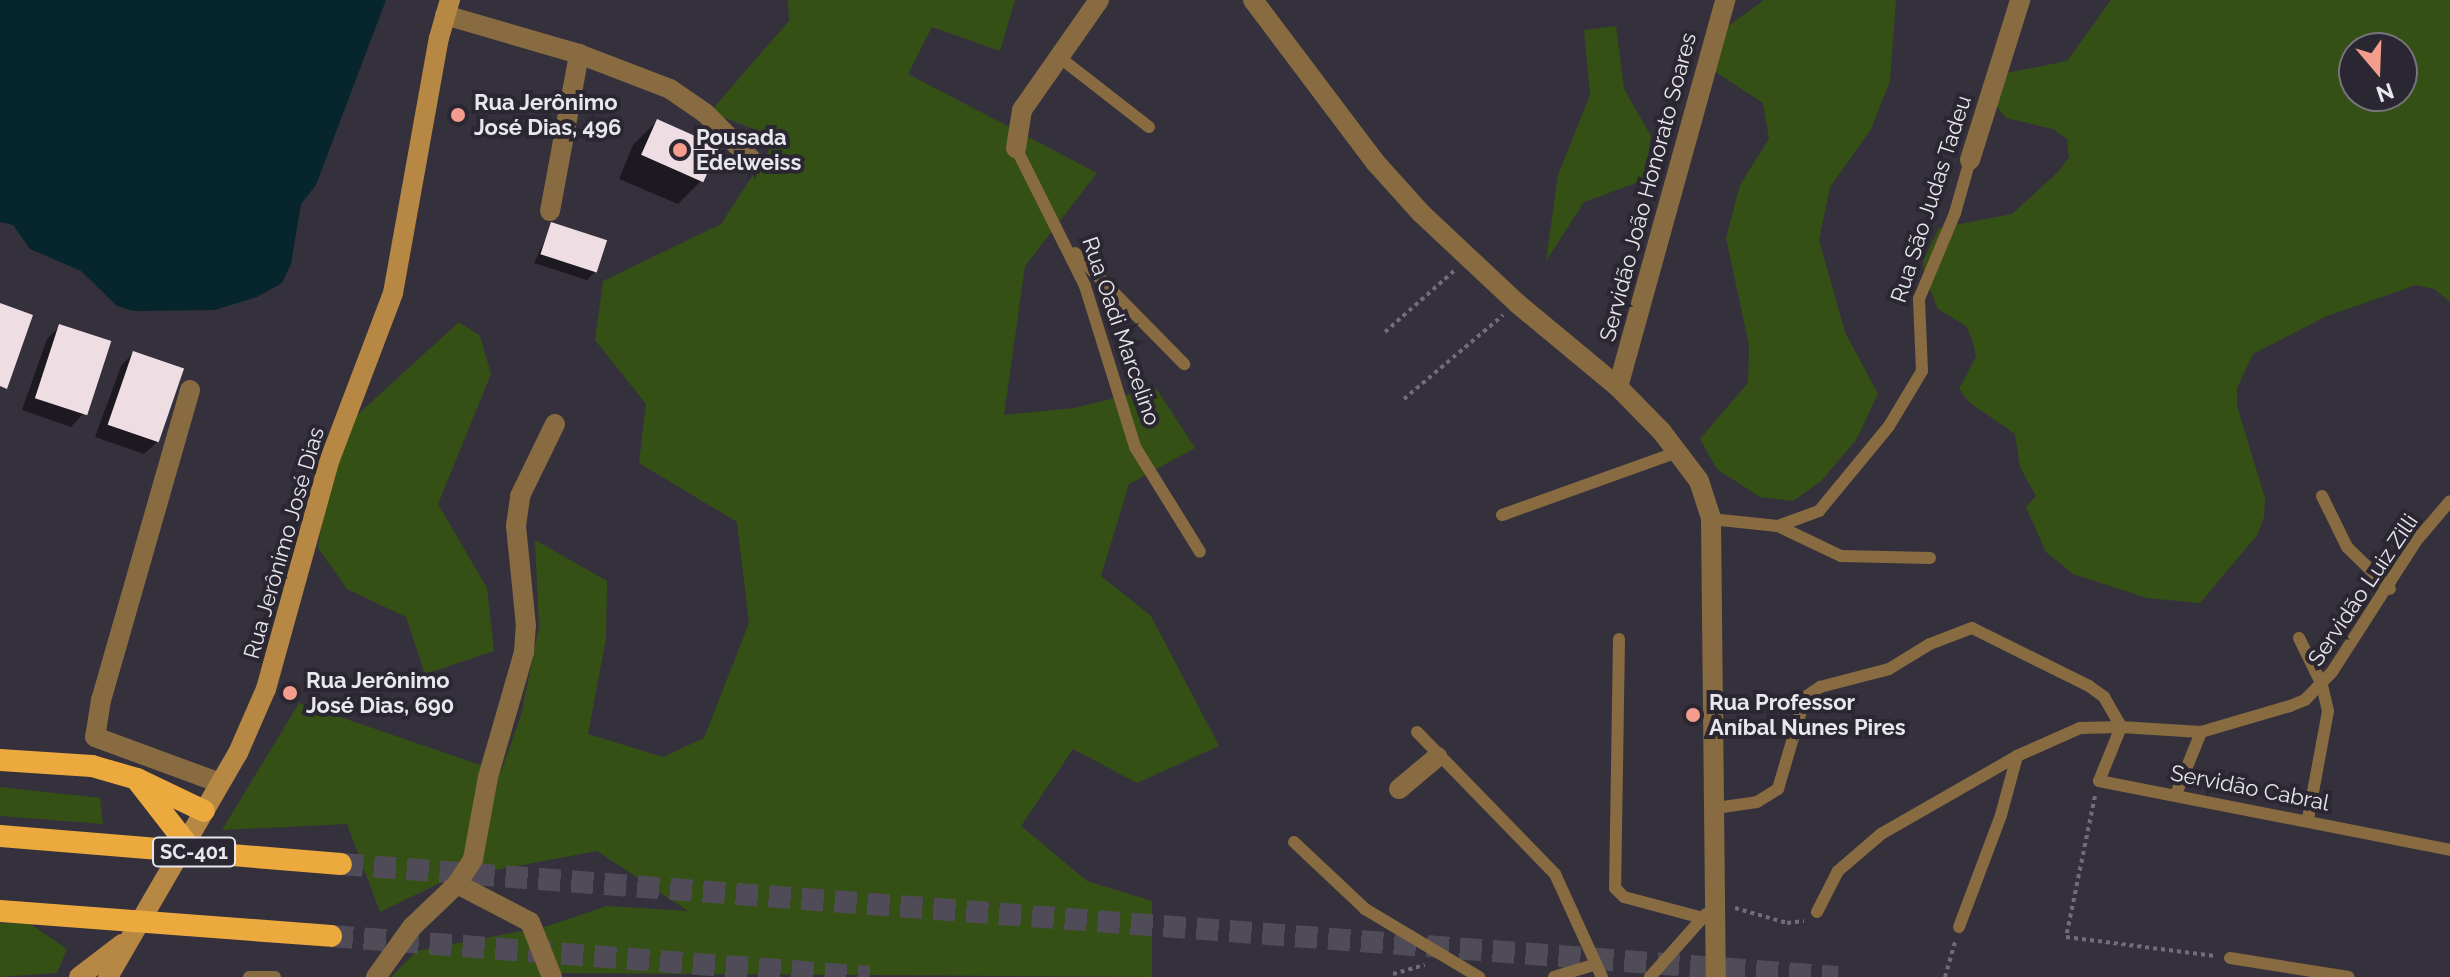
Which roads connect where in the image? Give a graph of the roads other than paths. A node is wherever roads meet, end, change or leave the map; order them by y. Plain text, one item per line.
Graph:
1 (1099, 0) edge
2 (1253, 0) edge
3 (1725, 0) edge
4 (2020, 0) edge
5 (448, 8) edge
6 (579, 54) junction
7 (1059, 57) junction
8 (1149, 127) dead end
9 (1016, 148) joint
10 (751, 159) dead end
11 (1970, 160) joint
12 (550, 211) dead end
13 (1068, 245) junction
14 (1184, 364) dead end
15 (1618, 387) junction
16 (190, 390) dead end
17 (555, 424) dead end
18 (1678, 452) junction
19 (2322, 496) dead end
20 (2450, 501) edge
21 (1502, 515) dead end
22 (1711, 519) junction
23 (1778, 526) junction
24 (1200, 552) dead end
25 (1930, 558) dead end
26 (2390, 589) junction
27 (2299, 638) dead end
28 (1619, 639) dead end
29 (2322, 685) junction
30 (2121, 727) junction
31 (1417, 732) dead end
32 (2201, 732) junction
33 (95, 737) junction
34 (2017, 756) junction
35 (1437, 757) junction
36 (0, 760) edge
37 (92, 766) junction
38 (137, 779) junction
39 (220, 783) junction
40 (1399, 789) dead end
41 (2176, 794) junction
42 (1716, 808) junction
43 (204, 811) junction
44 (2308, 819) junction
45 (0, 836) edge
46 (1294, 842) dead end
47 (186, 843) junction
48 (2450, 850) edge
49 (341, 864) tunnel mouth
50 (457, 884) junction
51 (1708, 910) junction
52 (0, 911) edge
53 (1817, 912) road end
54 (1959, 927) road end
55 (331, 936) tunnel mouth
56 (131, 937) junction
57 (2230, 958) road end
58 (1593, 965) junction
59 (79, 977) edge
60 (108, 977) edge
61 (249, 977) edge
62 (275, 977) edge
63 (376, 977) edge
64 (552, 977) edge
65 (1479, 977) edge
66 (1554, 977) edge
67 (1602, 977) edge
68 (1650, 977) edge
69 (1716, 977) edge
70 (2348, 977) edge

1 - 7 street, Rua Oadi Marcelino
2 - 15 street
3 - 15 street, Servidão João Honorato Soares
4 - 11 street, Rua São Judas Tadeu
5 - 6 street
5 - 39 main road, Rua Jerônimo José Dias
6 - 10 street
6 - 12 street
7 - 8 lane
7 - 9 street, Rua Oadi Marcelino
9 - 13 lane, Rua Oadi Marcelino
11 - 23 lane, Rua São Judas Tadeu
13 - 14 lane
13 - 24 lane, Rua Oadi Marcelino
15 - 18 street
16 - 33 street
17 - 50 street
18 - 21 lane
18 - 22 street
19 - 26 lane
20 - 26 lane, Servidão Luiz Zilli
22 - 23 lane, Rua São Judas Tadeu
22 - 42 street
23 - 25 lane
26 - 29 lane, Servidão Luiz Zilli
27 - 29 lane
28 - 51 lane
29 - 32 lane, Servidão Luiz Zilli
29 - 44 lane
30 - 32 lane, Servidão Luiz Zilli
30 - 34 lane, Servidão Luiz Zilli
30 - 41 lane, Servidão Cabral
30 - 42 lane
31 - 35 lane
32 - 41 lane
33 - 37 street
33 - 39 street
34 - 53 lane, Servidão Luiz Zilli
34 - 54 lane
35 - 40 street
35 - 58 lane
36 - 37 highway
37 - 38 highway
38 - 43 highway
38 - 47 highway
39 - 43 main road, Rua Jerônimo José Dias
41 - 44 lane, Servidão Cabral
42 - 51 street
43 - 47 main road, Rua Jerônimo José Dias
44 - 48 lane, Servidão Cabral
45 - 49 highway, SC-401
46 - 65 lane
47 - 56 main road, Rua Jerônimo José Dias
50 - 63 street
50 - 64 street
51 - 68 lane
51 - 69 street
52 - 55 highway
56 - 59 main road
56 - 60 main road, Rua Jerônimo José Dias
57 - 70 lane
58 - 66 lane
58 - 67 lane
61 - 62 lane

